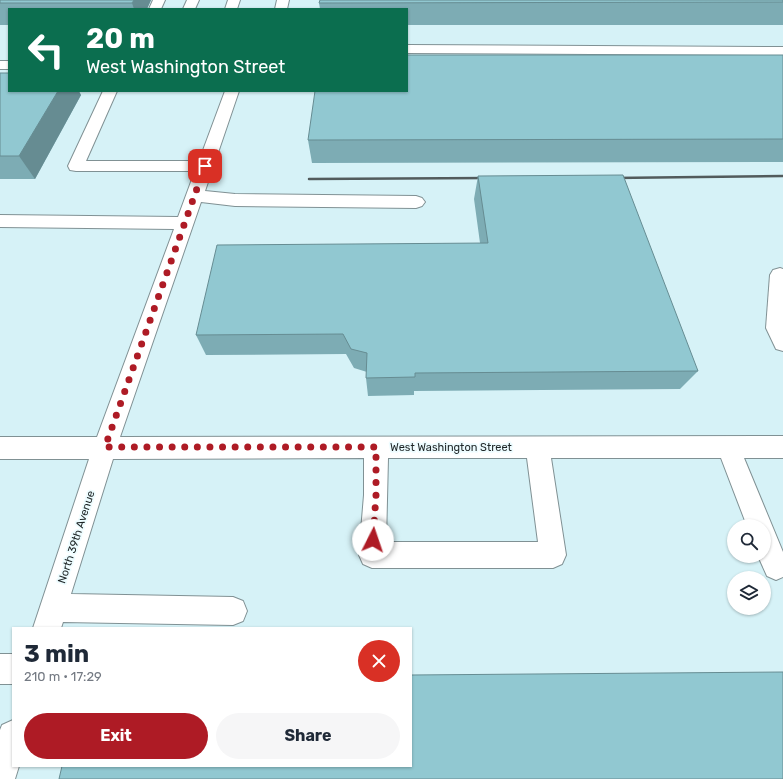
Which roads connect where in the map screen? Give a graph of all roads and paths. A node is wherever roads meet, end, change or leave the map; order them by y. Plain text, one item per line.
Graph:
1 (408, 49) edge
2 (783, 51) edge
3 (110, 92) edge
4 (232, 92) edge
5 (205, 166) junction
6 (194, 196) junction
7 (416, 202) dead end
8 (0, 221) edge
9 (185, 223) junction
10 (780, 275) dead end
11 (783, 343) edge
12 (105, 447) junction
13 (376, 447) junction
14 (537, 447) junction
15 (728, 447) junction
16 (783, 447) edge
17 (0, 448) edge
18 (757, 519) edge
19 (771, 554) edge
20 (776, 567) dead end
21 (233, 611) dead end
22 (50, 618) edge
23 (0, 669) edge
24 (12, 669) edge
25 (12, 739) edge
26 (0, 777) edge

1 - 2 street
3 - 5 street
4 - 5 street, North 39th Avenue
5 - 6 street, North 39th Avenue
6 - 7 street
6 - 9 street, North 39th Avenue
8 - 9 street
9 - 12 street, North 39th Avenue
10 - 11 street
12 - 13 street, West Washington Street
12 - 17 street, West Washington Street
12 - 22 street, North 39th Avenue
13 - 14 street, West Washington Street
13 - 14 street
14 - 15 street, West Washington Street
15 - 16 street, West Washington Street
15 - 18 street
19 - 20 street
21 - 22 street
23 - 24 street
25 - 26 street

